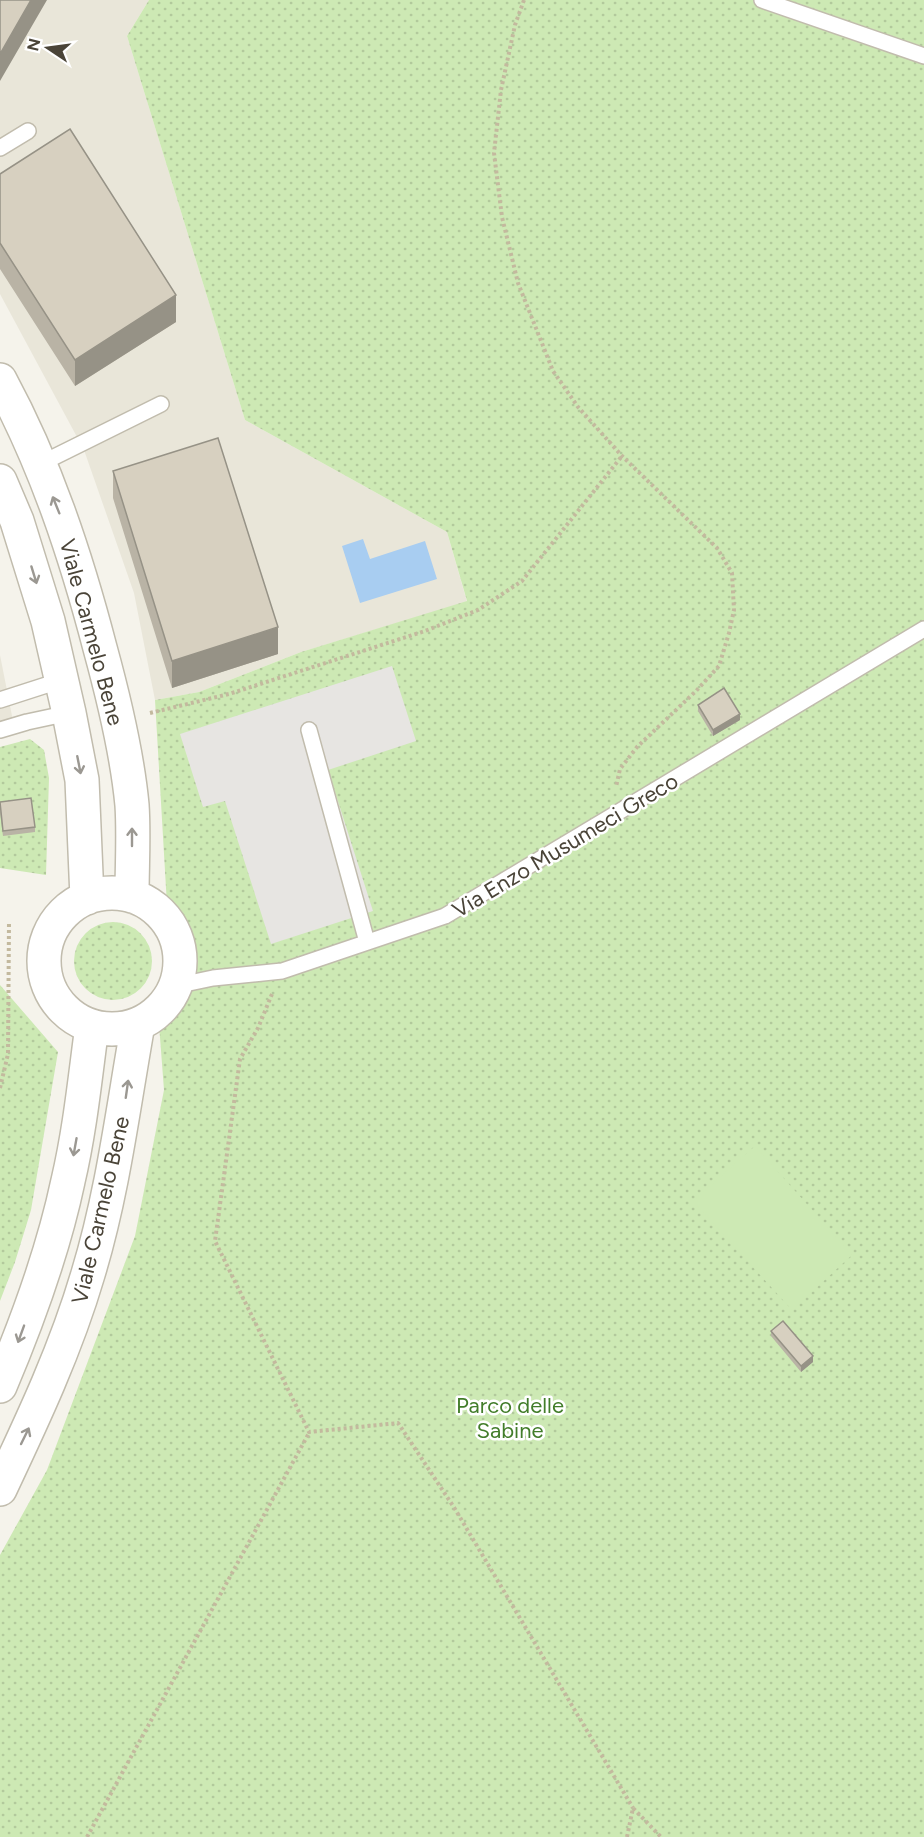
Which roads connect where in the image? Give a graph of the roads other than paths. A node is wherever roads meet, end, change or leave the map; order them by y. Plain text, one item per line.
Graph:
1 (762, 0) edge
2 (924, 56) edge
3 (28, 131) dead end
4 (0, 148) edge
5 (0, 380) edge
6 (161, 404) dead end
7 (39, 464) junction
8 (0, 481) edge
9 (924, 629) edge
10 (62, 680) junction
11 (0, 700) edge
12 (69, 713) junction
13 (0, 730) edge
14 (309, 730) dead end
15 (132, 896) junction
16 (87, 897) junction
17 (367, 942) junction
18 (175, 986) junction
19 (138, 1024) junction
20 (92, 1026) junction
21 (0, 1386) edge
22 (0, 1489) edge

1 - 2 lane
3 - 4 lane
5 - 7 street, Viale Carmelo Bene
6 - 7 lane
15 -> 7 street, Viale Carmelo Bene
8 -> 10 street, Viale Carmelo Bene
9 - 17 lane, Via Enzo Musumeci Greco
10 - 11 lane
10 - 12 street, Viale Carmelo Bene
12 - 13 lane
12 -> 16 street, Viale Carmelo Bene
14 - 17 lane
15 - 16 street
15 - 18 street
16 - 20 street
17 - 18 lane, Via Enzo Musumeci Greco
18 - 19 street
19 - 20 street
22 -> 19 street, Viale Carmelo Bene
20 -> 21 street, Viale Carmelo Bene

